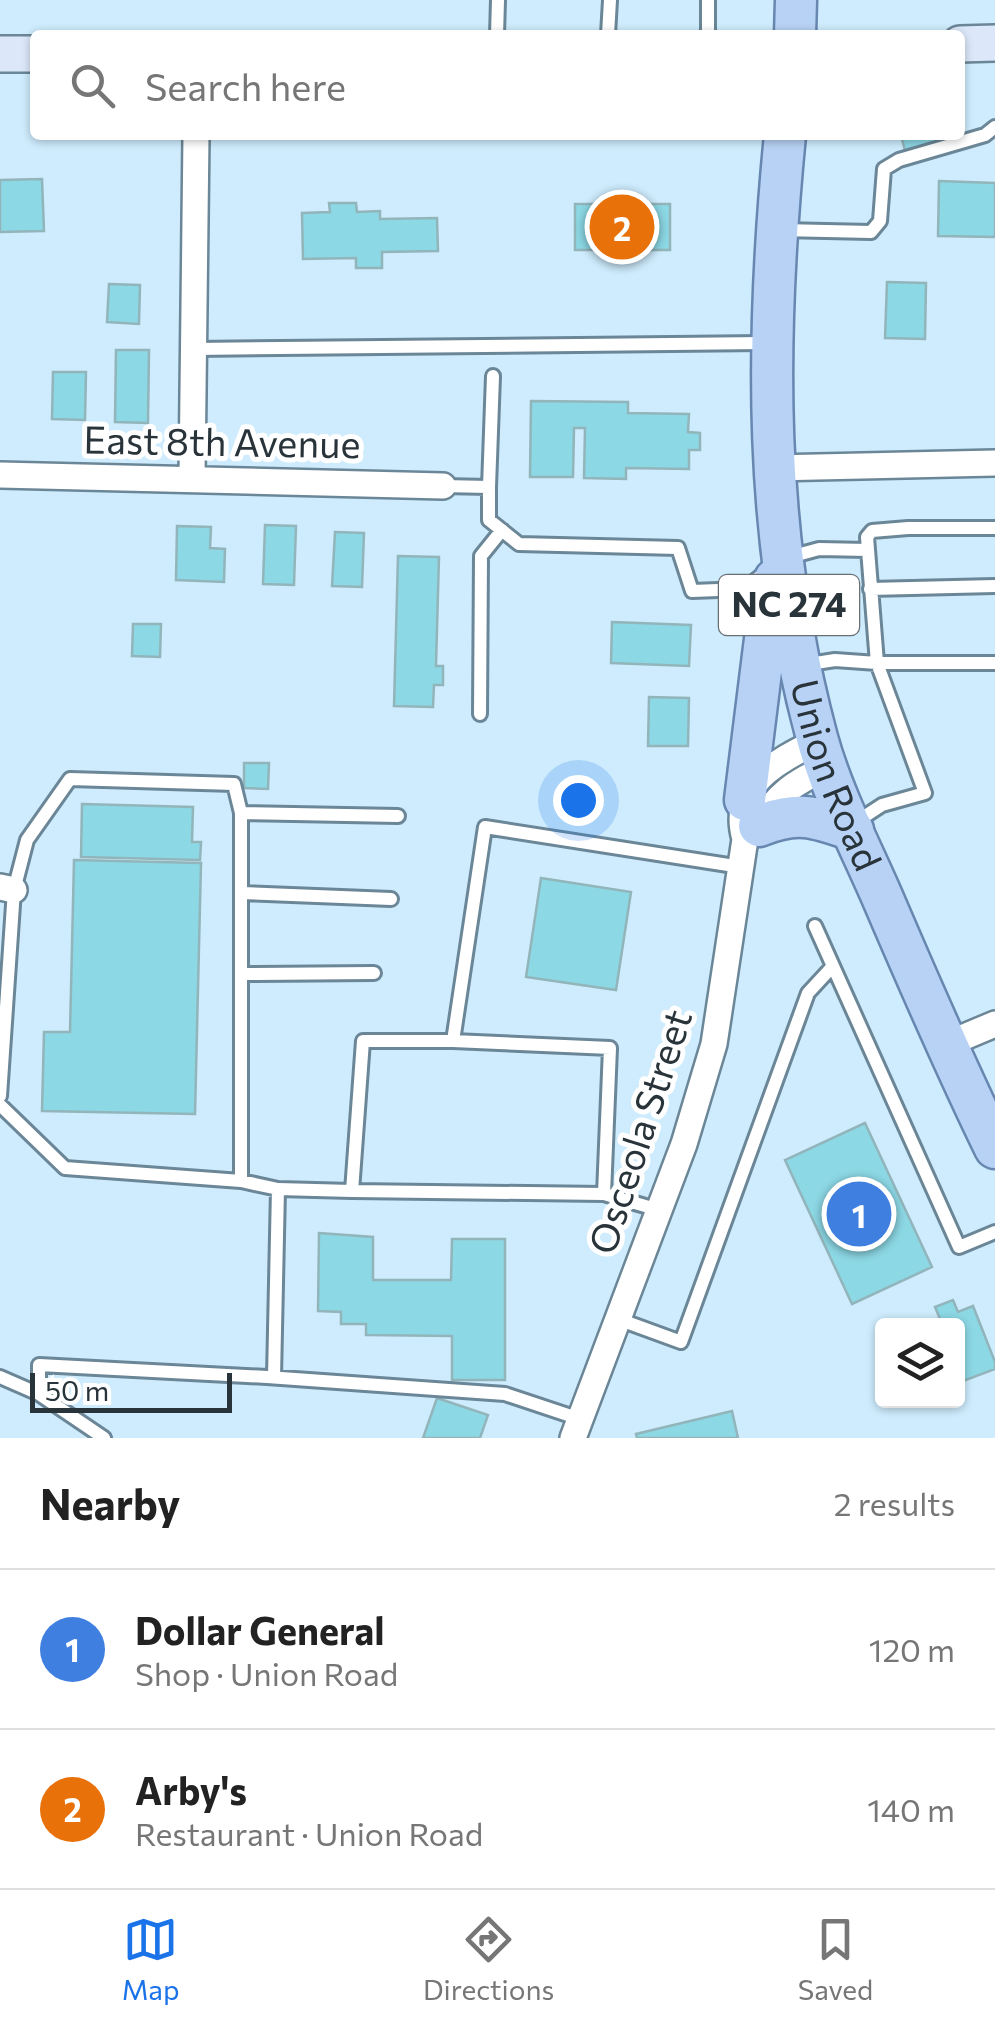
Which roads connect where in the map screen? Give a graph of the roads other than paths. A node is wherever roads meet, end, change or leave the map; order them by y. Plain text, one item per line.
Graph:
1 (498, 0) edge
2 (610, 0) edge
3 (708, 0) edge
4 (796, 0) edge
5 (497, 30) edge
6 (608, 30) edge
7 (708, 30) edge
8 (795, 30) edge
9 (995, 43) edge
10 (965, 44) edge
11 (0, 54) edge
12 (30, 54) edge
13 (995, 127) edge
14 (196, 140) edge
15 (785, 140) edge
16 (779, 230) junction
17 (773, 344) junction
18 (194, 349) junction
19 (493, 376) dead end
20 (995, 463) edge
21 (772, 468) junction
22 (0, 475) edge
23 (192, 478) junction
24 (443, 486) joint
25 (488, 487) junction
26 (995, 528) edge
27 (502, 530) junction
28 (868, 550) junction
29 (780, 560) junction
30 (995, 586) edge
31 (870, 589) junction
32 (877, 663) junction
33 (995, 663) edge
34 (800, 666) junction
35 (480, 714) dead end
36 (823, 754) junction
37 (241, 813) junction
38 (398, 816) dead end
39 (750, 822) junction
40 (852, 827) junction
41 (742, 867) junction
42 (7, 889) edge
43 (241, 894) junction
44 (392, 899) dead end
45 (815, 926) dead end
46 (833, 966) junction
47 (374, 973) dead end
48 (241, 974) junction
49 (995, 1024) edge
50 (454, 1041) junction
51 (945, 1045) junction
52 (0, 1096) edge
53 (0, 1104) edge
54 (995, 1148) edge
55 (241, 1181) junction
56 (278, 1189) junction
57 (352, 1191) junction
58 (604, 1194) junction
59 (659, 1210) junction
60 (995, 1232) edge
61 (618, 1319) junction
62 (0, 1377) edge
63 (274, 1377) junction
64 (39, 1394) junction
65 (576, 1429) edge
66 (104, 1438) edge

1 - 5 lane
2 - 6 lane
3 - 7 lane
4 - 8 main road
9 - 10 main road
11 - 12 main road
13 - 16 lane
14 - 18 street
15 - 16 main road, Union Road / NC 274
16 - 17 main road, Union Road / NC 274
17 - 18 lane
17 - 21 main road, Union Road / NC 274
18 - 23 street
19 - 25 lane
20 - 21 street
21 - 29 main road, Union Road / NC 274
22 - 23 street, East 8th Avenue
23 - 24 street, East 8th Avenue
24 - 25 lane
25 - 27 lane
26 - 28 lane
27 - 29 lane
27 - 35 lane
28 - 29 lane
28 - 31 lane
29 - 34 main road, Union Road / NC 274
29 - 39 main road
30 - 31 lane
31 - 32 lane
32 - 33 lane
32 - 34 lane
32 - 40 lane
34 - 36 main road, Union Road / NC 274
36 - 39 street
36 - 40 main road, Union Road / NC 274
37 - 38 lane
37 - 42 lane
37 - 43 lane
39 - 40 main road
39 - 41 street, Osceola Street
40 - 51 main road, Union Road / NC 274
41 - 50 lane
41 - 59 street, Osceola Street
42 - 52 lane
43 - 44 lane
43 - 48 lane
45 - 46 lane
46 - 60 lane
46 - 61 lane
47 - 48 lane
48 - 55 lane
49 - 51 street
50 - 57 lane
50 - 58 lane
51 - 54 main road, Union Road / NC 274
53 - 55 lane
55 - 56 lane
56 - 57 lane
56 - 63 lane
57 - 58 lane
58 - 59 lane
59 - 61 street, Osceola Street
61 - 65 street, Osceola Street
62 - 64 lane
63 - 64 lane
63 - 65 lane
64 - 66 lane

